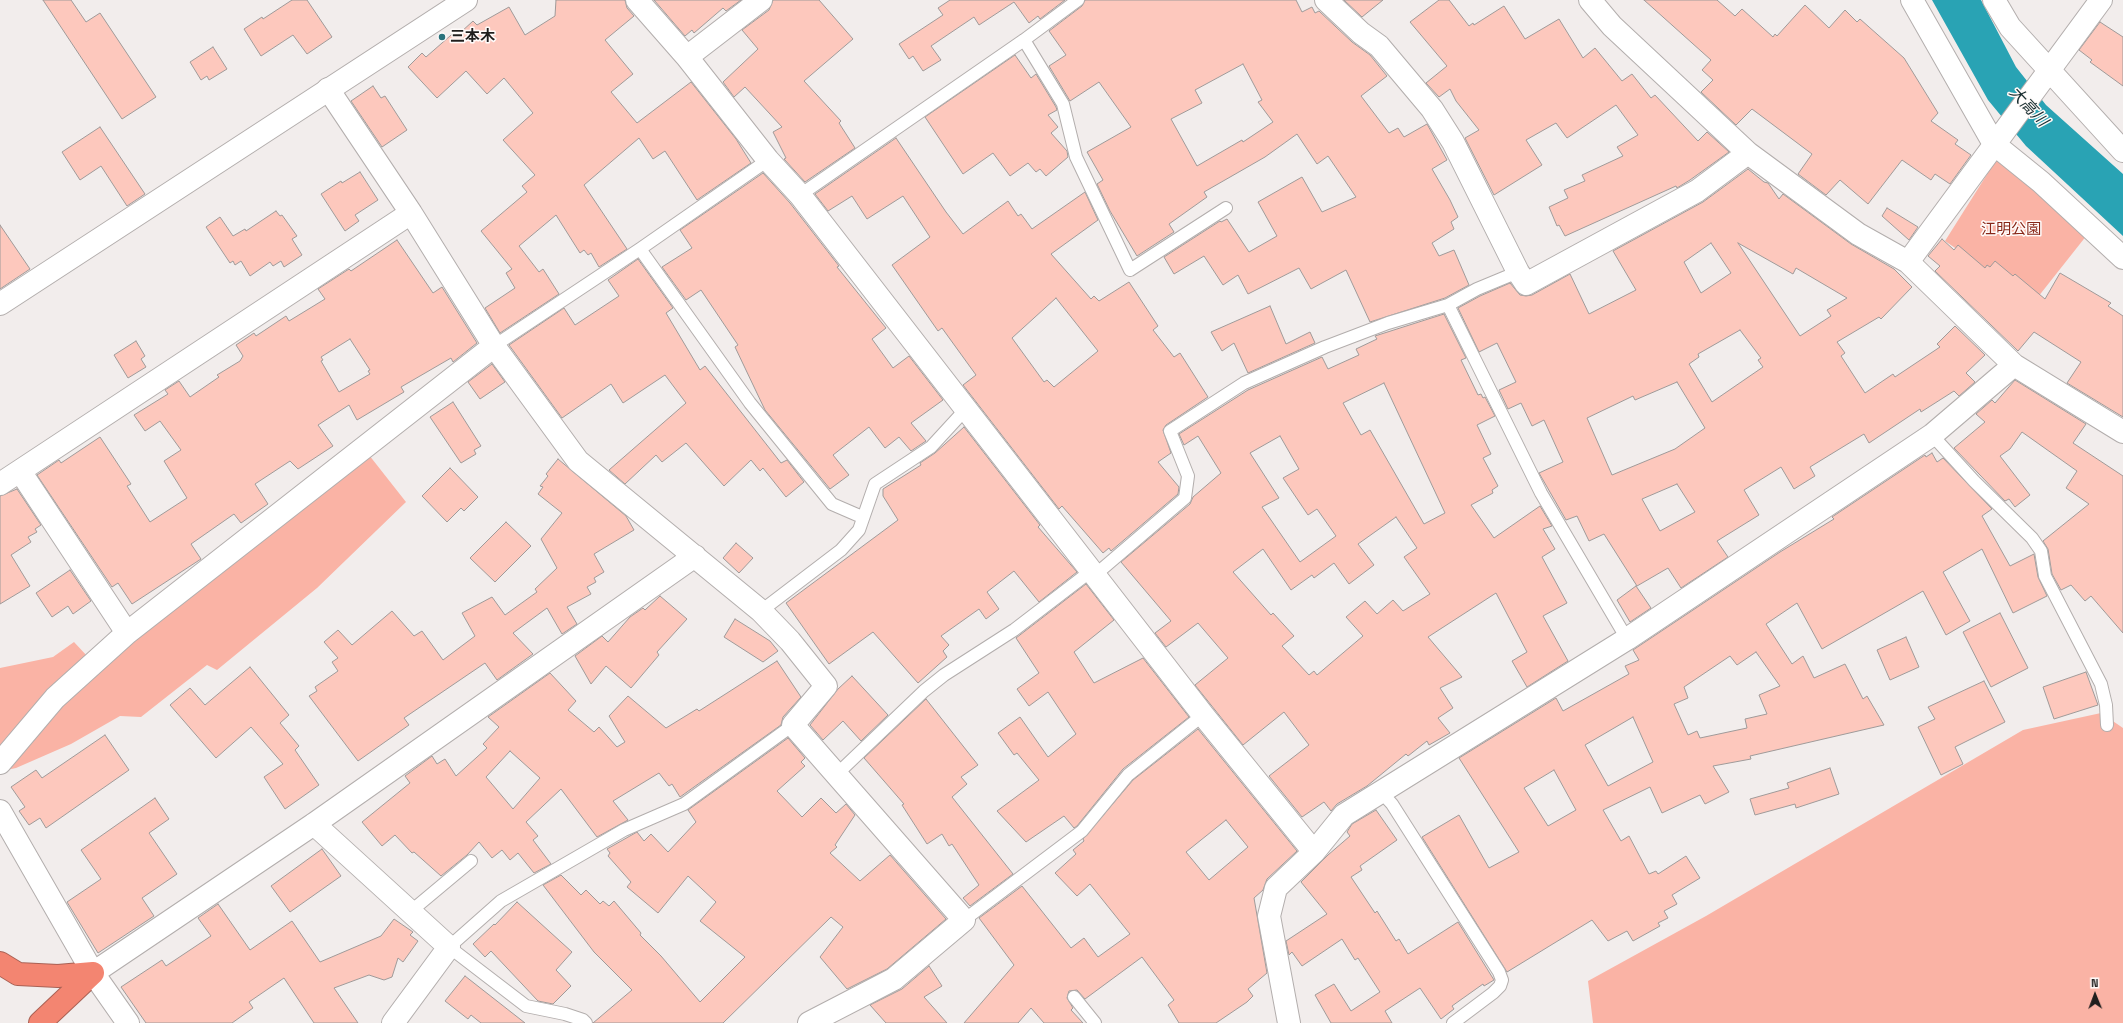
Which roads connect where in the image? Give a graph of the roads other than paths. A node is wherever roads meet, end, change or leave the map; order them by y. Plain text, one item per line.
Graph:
1 (466, 0) edge
2 (637, 0) edge
3 (761, 0) edge
4 (1078, 0) edge
5 (1326, 0) edge
6 (1590, 0) edge
7 (1912, 0) edge
8 (1994, 0) edge
9 (2101, 0) edge
10 (1024, 40) junction
11 (687, 57) junction
12 (2045, 78) junction
13 (328, 89) junction
14 (1999, 138) junction
15 (2123, 151) edge
16 (1748, 153) junction
17 (768, 160) junction
18 (800, 195) junction
19 (1226, 208) dead end
20 (411, 213) junction
21 (640, 249) junction
22 (2123, 258) edge
23 (1908, 262) junction
24 (1518, 272) junction
25 (0, 304) edge
26 (1448, 305) junction
27 (494, 346) junction
28 (2014, 365) junction
29 (965, 410) junction
30 (2123, 432) edge
31 (1932, 435) junction
32 (20, 471) junction
33 (0, 484) edge
34 (862, 517) junction
35 (695, 556) junction
36 (1093, 573) junction
37 (761, 611) junction
38 (126, 633) junction
39 (1627, 640) junction
40 (1203, 715) junction
41 (793, 725) junction
42 (2107, 725) dead end
43 (0, 764) edge
44 (836, 775) junction
45 (1381, 792) junction
46 (0, 811) edge
47 (314, 824) junction
48 (1314, 852) junction
49 (471, 861) dead end
50 (410, 912) junction
51 (964, 920) junction
52 (449, 947) junction
53 (0, 963) edge
54 (93, 973) junction
55 (1074, 997) dead end
56 (40, 1023) edge
57 (128, 1023) edge
58 (392, 1023) edge
59 (586, 1023) edge
60 (809, 1023) edge
61 (1095, 1023) edge
62 (1289, 1023) edge
63 (1453, 1023) edge

1 - 13 street
2 - 11 street
3 - 11 street
4 - 10 lane
5 - 24 street
6 - 16 street
7 - 14 street
8 - 12 street
9 - 12 street
10 - 18 lane
10 - 19 lane
11 - 17 street
12 - 14 street
12 - 15 street
13 - 20 street
13 - 25 street
14 - 22 street
14 - 23 street
16 - 23 street
16 - 24 street
17 - 18 street
17 - 21 lane
18 - 29 street
20 - 27 street
20 - 32 street
21 - 27 lane
21 - 34 lane
23 - 28 street
24 - 26 lane
26 - 36 lane
26 - 39 lane
27 - 35 street
27 - 38 street
28 - 30 street
28 - 31 street
29 - 34 lane
29 - 36 street
31 - 39 street
31 - 42 lane
32 - 33 street
32 - 38 street
34 - 37 lane
35 - 37 street
35 - 47 street
36 - 40 street
36 - 44 lane
37 - 41 street
38 - 43 street
39 - 45 street
40 - 48 street
40 - 51 lane
41 - 44 street
41 - 52 lane
44 - 51 street
45 - 48 street
45 - 63 lane
46 - 54 street
47 - 50 street
47 - 54 street
48 - 62 street
49 - 50 lane
50 - 52 street
51 - 60 street
52 - 58 street
52 - 59 lane
53 - 54 highway
54 - 56 highway
54 - 57 street
55 - 61 lane

